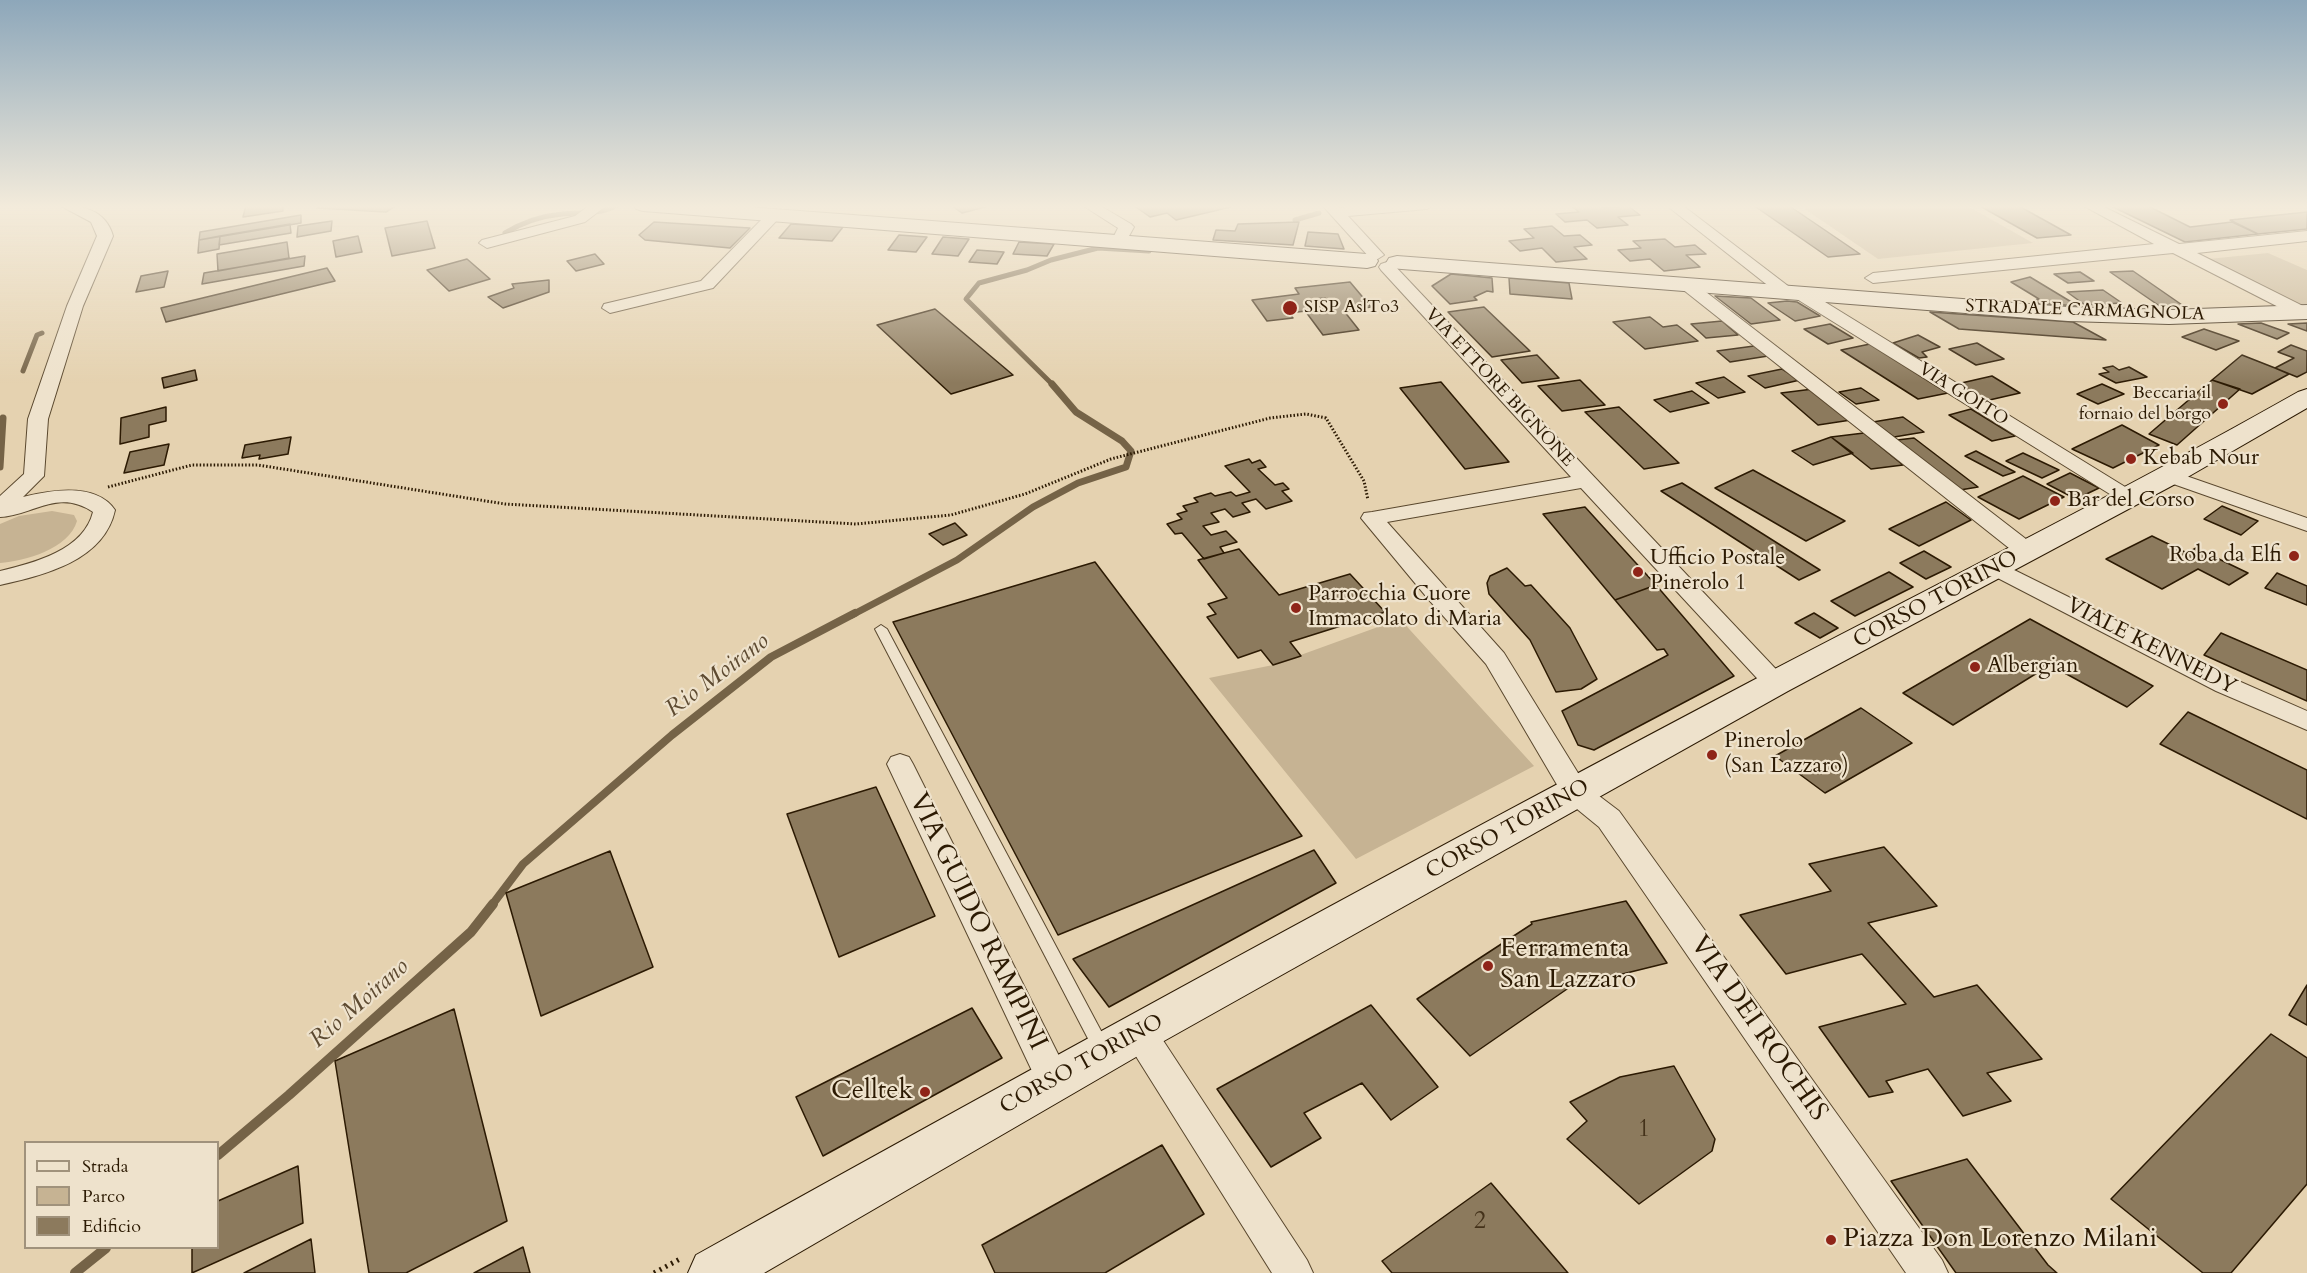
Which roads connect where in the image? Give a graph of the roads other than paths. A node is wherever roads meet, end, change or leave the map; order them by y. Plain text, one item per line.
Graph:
1 (93, 264) edge
2 (726, 264) edge
3 (1385, 264) edge
4 (1425, 264) edge
5 (1753, 264) edge
6 (2003, 264) edge
7 (2208, 264) edge
8 (1873, 278) dead end
9 (1687, 285) junction
10 (1792, 293) junction
11 (610, 308) dead end
12 (2305, 312) edge
13 (2307, 397) edge
14 (34, 476) junction
15 (2169, 476) junction
16 (1586, 481) junction
17 (2128, 497) junction
18 (79, 498) junction
19 (0, 507) edge
20 (0, 512) edge
21 (1372, 518) joint
22 (2307, 525) edge
23 (2027, 551) junction
24 (1996, 568) junction
25 (0, 578) edge
26 (881, 629) dead end
27 (1776, 683) junction
28 (2307, 721) edge
29 (900, 764) dead end
30 (1576, 793) junction
31 (1121, 1042) junction
32 (1054, 1081) junction
33 (714, 1273) edge
34 (1294, 1273) edge
35 (1929, 1273) edge

1 - 14 street
2 - 11 street
3 - 16 street, VIA ETTORE BIGNONE
4 - 9 main road, STRADALE CARMAGNOLA
5 - 10 street, VIA GOITO
6 - 8 street
7 - 12 street
9 - 10 main road, STRADALE CARMAGNOLA
9 - 23 street
10 - 12 main road, STRADALE CARMAGNOLA
10 - 17 street, VIA GOITO
13 - 15 main road, CORSO TORINO
14 - 18 street
14 - 19 street
15 - 17 main road, CORSO TORINO
15 - 22 street
16 - 21 street, VIA ETTORE BIGNONE
16 - 27 street, VIA ETTORE BIGNONE
17 - 23 main road, CORSO TORINO
18 - 20 street
18 - 25 street
21 - 30 street, VIA DEI ROCHIS
23 - 24 main road, CORSO TORINO
24 - 27 main road, CORSO TORINO
24 - 28 street, VIALE KENNEDY
26 - 31 lane
27 - 30 main road, CORSO TORINO
29 - 32 street, VIA GUIDO RAMPINI
30 - 31 main road, CORSO TORINO
30 - 35 street, VIA DEI ROCHIS
31 - 32 main road, CORSO TORINO
31 - 34 street
32 - 33 main road, CORSO TORINO

